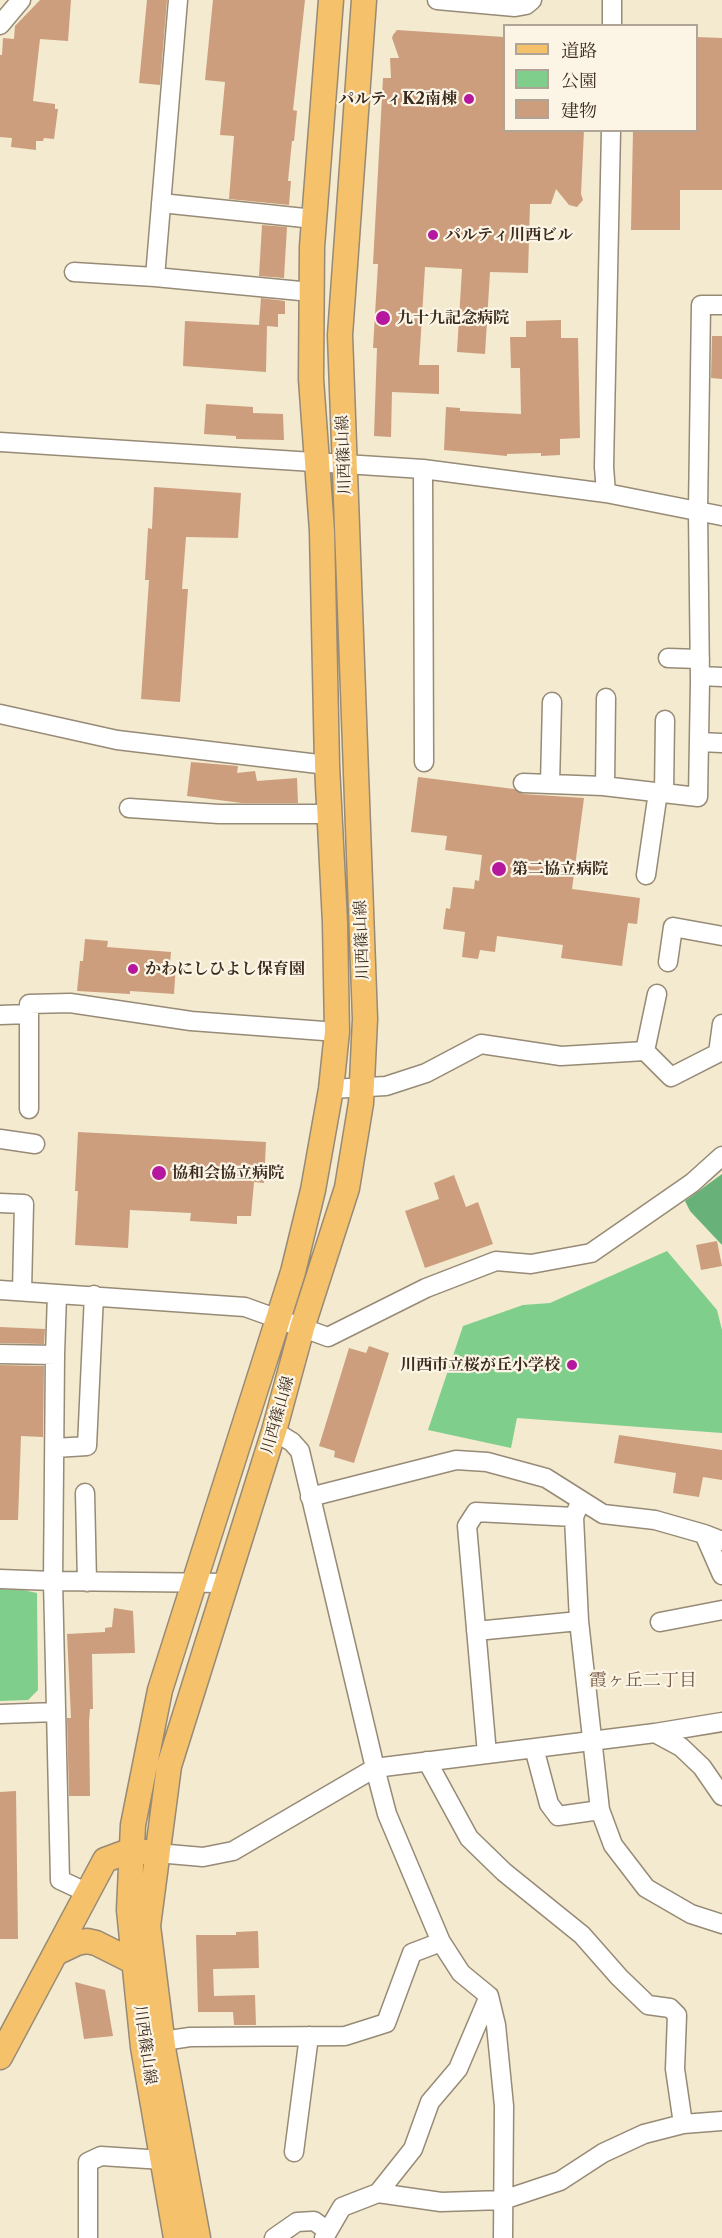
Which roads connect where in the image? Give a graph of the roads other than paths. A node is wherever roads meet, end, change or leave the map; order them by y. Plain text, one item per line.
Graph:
1 (21, 0) edge
2 (178, 0) edge
3 (331, 0) edge
4 (364, 0) edge
5 (437, 0) edge
6 (532, 0) edge
7 (612, 0) edge
8 (612, 24) edge
9 (0, 25) edge
10 (611, 132) edge
11 (161, 203) junction
12 (314, 219) junction
13 (74, 272) dead end
14 (155, 277) junction
15 (311, 292) junction
16 (722, 305) edge
17 (0, 442) edge
18 (316, 460) junction
19 (344, 463) junction
20 (423, 469) junction
21 (606, 493) junction
22 (698, 511) junction
23 (722, 516) edge
24 (668, 658) dead end
25 (700, 667) junction
26 (722, 677) edge
27 (606, 698) dead end
28 (552, 702) dead end
29 (0, 714) edge
30 (665, 720) dead end
31 (699, 742) junction
32 (722, 743) edge
33 (424, 762) dead end
34 (327, 765) junction
35 (523, 783) dead end
36 (550, 784) junction
37 (605, 786) junction
38 (661, 793) junction
39 (129, 808) dead end
40 (329, 814) junction
41 (646, 875) dead end
42 (722, 936) edge
43 (668, 962) dead end
44 (657, 994) dead end
45 (29, 1014) junction
46 (0, 1015) edge
47 (722, 1024) edge
48 (337, 1032) junction
49 (645, 1051) junction
50 (720, 1052) edge
51 (362, 1087) junction
52 (331, 1089) junction
53 (29, 1109) dead end
54 (0, 1139) edge
55 (35, 1144) dead end
56 (722, 1156) edge
57 (0, 1203) edge
58 (0, 1290) edge
59 (22, 1291) junction
60 (57, 1294) junction
61 (94, 1295) junction
62 (277, 1319) junction
63 (302, 1328) junction
64 (0, 1353) edge
65 (56, 1355) junction
66 (274, 1431) junction
67 (55, 1448) junction
68 (85, 1492) dead end
69 (310, 1497) junction
70 (580, 1500) junction
71 (574, 1517) junction
72 (704, 1534) junction
73 (722, 1541) edge
74 (722, 1575) edge
75 (0, 1579) edge
76 (53, 1581) junction
77 (87, 1582) junction
78 (194, 1582) junction
79 (227, 1583) junction
80 (722, 1610) edge
81 (579, 1621) junction
82 (660, 1622) dead end
83 (476, 1631) junction
84 (56, 1712) junction
85 (0, 1714) edge
86 (722, 1722) edge
87 (655, 1733) junction
88 (591, 1740) junction
89 (534, 1748) junction
90 (487, 1754) junction
91 (426, 1761) junction
92 (375, 1768) junction
93 (722, 1796) edge
94 (600, 1810) junction
95 (132, 1850) junction
96 (157, 1853) junction
97 (88, 1893) junction
98 (722, 1924) edge
99 (441, 1942) junction
100 (56, 1953) junction
101 (134, 1962) junction
102 (489, 1996) junction
103 (309, 2036) junction
104 (163, 2041) junction
105 (0, 2057) edge
106 (722, 2121) edge
107 (683, 2124) junction
108 (294, 2152) dead end
109 (163, 2160) junction
110 (378, 2193) junction
111 (503, 2200) junction
112 (326, 2234) edge
113 (88, 2238) edge
114 (176, 2238) edge
115 (198, 2238) edge
116 (274, 2238) edge
117 (503, 2238) edge

1 - 9 street
2 - 11 street
3 - 12 main road, 川西篠山線
4 - 19 main road, 川西篠山線
5 - 6 street
7 - 8 street
10 - 21 street
11 - 12 street
11 - 14 street
12 - 15 main road, 川西篠山線
13 - 14 street
14 - 15 street
15 - 18 main road, 川西篠山線
16 - 22 street
17 - 18 street
18 - 19 street
18 - 34 main road, 川西篠山線
19 - 20 street
19 - 51 main road, 川西篠山線
20 - 21 street
20 - 33 street
21 - 22 street
22 - 23 street
22 - 25 street
24 - 25 street
25 - 26 street
25 - 31 street
27 - 37 street
28 - 36 street
29 - 34 street
30 - 38 street
31 - 32 street
31 - 38 street
34 - 40 main road, 川西篠山線
35 - 36 street
36 - 37 street
37 - 38 street
38 - 41 street
39 - 40 street
40 - 48 main road, 川西篠山線
42 - 43 street
44 - 49 street
45 - 46 street
45 - 48 street
45 - 53 street
47 - 50 street
48 - 52 main road, 川西篠山線
49 - 50 street
49 - 51 street
51 - 52 street
51 - 63 main road, 川西篠山線
52 - 62 main road, 川西篠山線
54 - 55 street
56 - 63 street
57 - 59 street
58 - 59 street
59 - 60 street
60 - 61 street
60 - 65 street
61 - 62 street
61 - 67 street
62 - 63 street
62 - 78 main road, 川西篠山線
63 - 66 main road, 川西篠山線
64 - 65 street
65 - 67 street
66 - 69 street
66 - 79 main road, 川西篠山線
67 - 76 street
68 - 77 street
69 - 70 street
69 - 92 street
70 - 71 street
70 - 72 street
71 - 81 street
71 - 83 street
72 - 73 street
72 - 74 street
75 - 76 street
76 - 77 street
76 - 84 street
77 - 78 street
78 - 79 street
78 - 95 main road, 川西篠山線
79 - 96 main road, 川西篠山線
80 - 82 street
81 - 83 street
81 - 88 street
83 - 90 street
84 - 85 street
84 - 97 street
86 - 87 street
87 - 88 street
87 - 93 street
88 - 89 street
88 - 94 street
89 - 90 street
89 - 94 street
90 - 91 street
91 - 92 street
91 - 107 street
92 - 96 street
92 - 99 street
94 - 98 street
95 - 96 main road
95 - 97 main road
95 - 101 main road, 川西篠山線
96 - 104 main road, 川西篠山線
97 - 100 main road
99 - 102 street
99 - 103 street
100 - 101 main road
100 - 105 main road
101 - 109 main road, 川西篠山線
102 - 110 street
102 - 111 street
103 - 104 street
103 - 108 street
104 - 115 main road, 川西篠山線
106 - 107 street
107 - 111 street
109 - 113 street
109 - 114 main road, 川西篠山線
110 - 111 street
110 - 112 street
111 - 117 street
112 - 116 street

